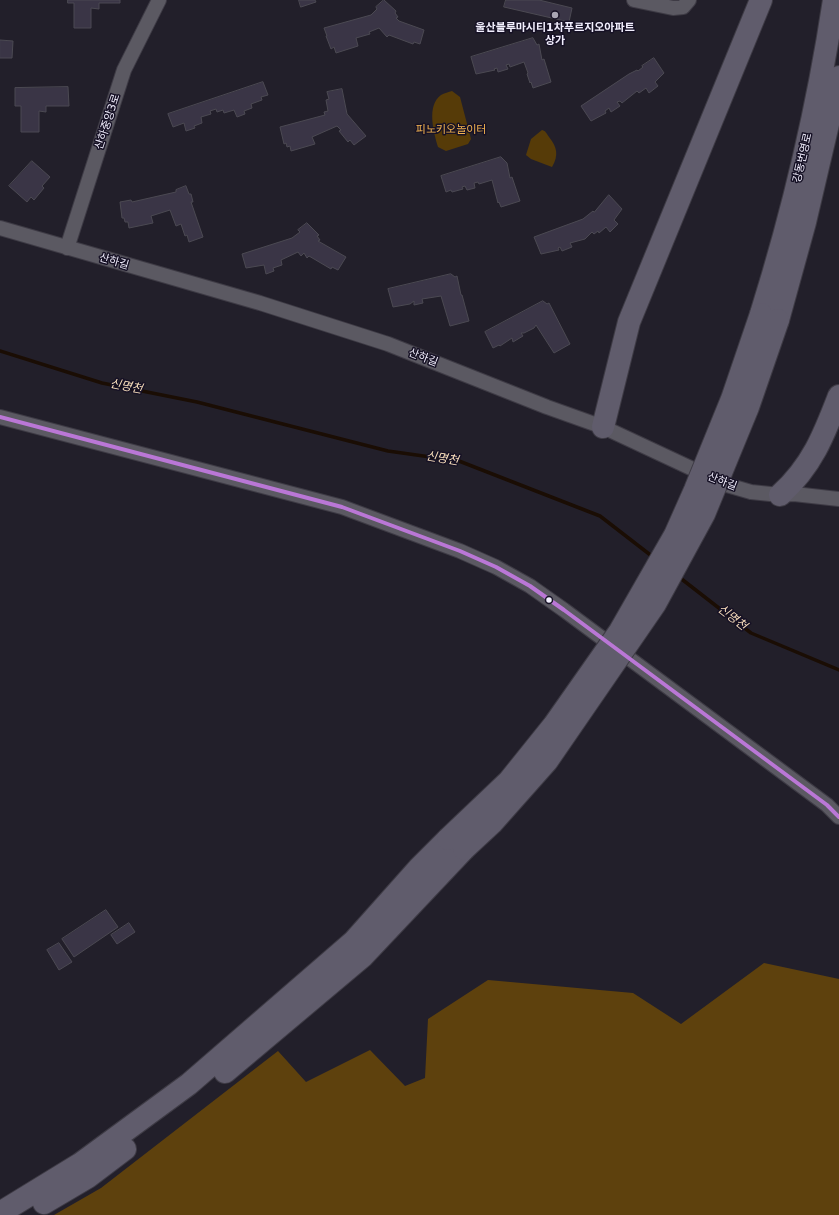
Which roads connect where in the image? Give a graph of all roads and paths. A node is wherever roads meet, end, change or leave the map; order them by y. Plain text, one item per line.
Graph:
1 (159, 0) edge
2 (634, 0) edge
3 (689, 0) edge
4 (761, 0) edge
5 (834, 0) edge
6 (839, 78) edge
7 (0, 228) edge
8 (67, 248) junction
9 (769, 317) junction
10 (839, 396) edge
11 (0, 417) edge
12 (603, 426) junction
13 (780, 495) junction
14 (839, 499) edge
15 (839, 817) edge
16 (456, 844) junction
17 (0, 1213) edge
18 (24, 1215) edge

1 - 8 street, 산하중앙3로
2 - 3 street
4 - 12 highway
5 - 9 highway, 강동번영로
6 - 9 highway, 강동번영로
7 - 8 street, 산하길
8 - 12 street, 산하길
9 - 16 highway, bridge
10 - 13 highway
11 - 15 street
12 - 13 street, 산하길
13 - 14 street, 산하길
16 - 17 highway
16 - 18 highway

